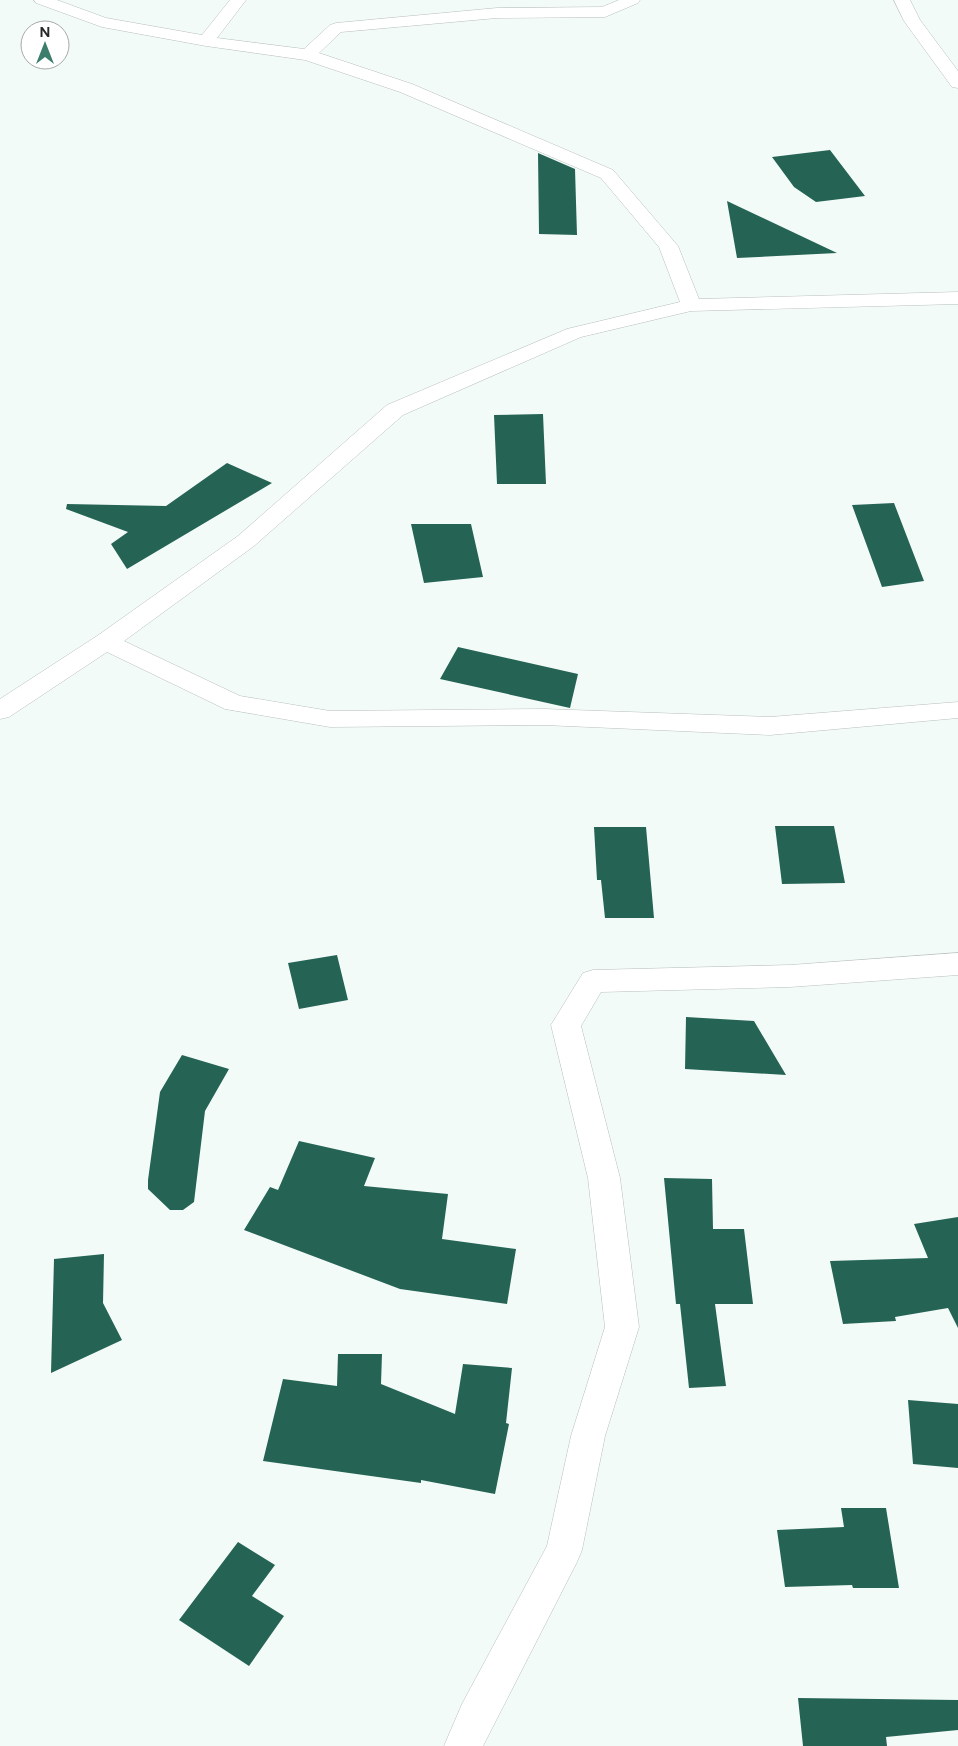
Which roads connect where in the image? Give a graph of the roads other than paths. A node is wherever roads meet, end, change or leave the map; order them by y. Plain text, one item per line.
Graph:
1 (42, 0) edge
2 (238, 0) edge
3 (632, 0) edge
4 (902, 0) edge
5 (206, 41) junction
6 (308, 55) junction
7 (958, 83) edge
8 (958, 298) edge
9 (691, 304) junction
10 (106, 642) junction
11 (958, 710) edge
12 (0, 711) edge
13 (958, 964) edge
14 (464, 1746) edge

1 - 5 street
2 - 5 street
3 - 6 street
4 - 7 street
5 - 6 street
6 - 9 street
8 - 9 street
9 - 10 street
10 - 11 street
10 - 12 street
13 - 14 street

